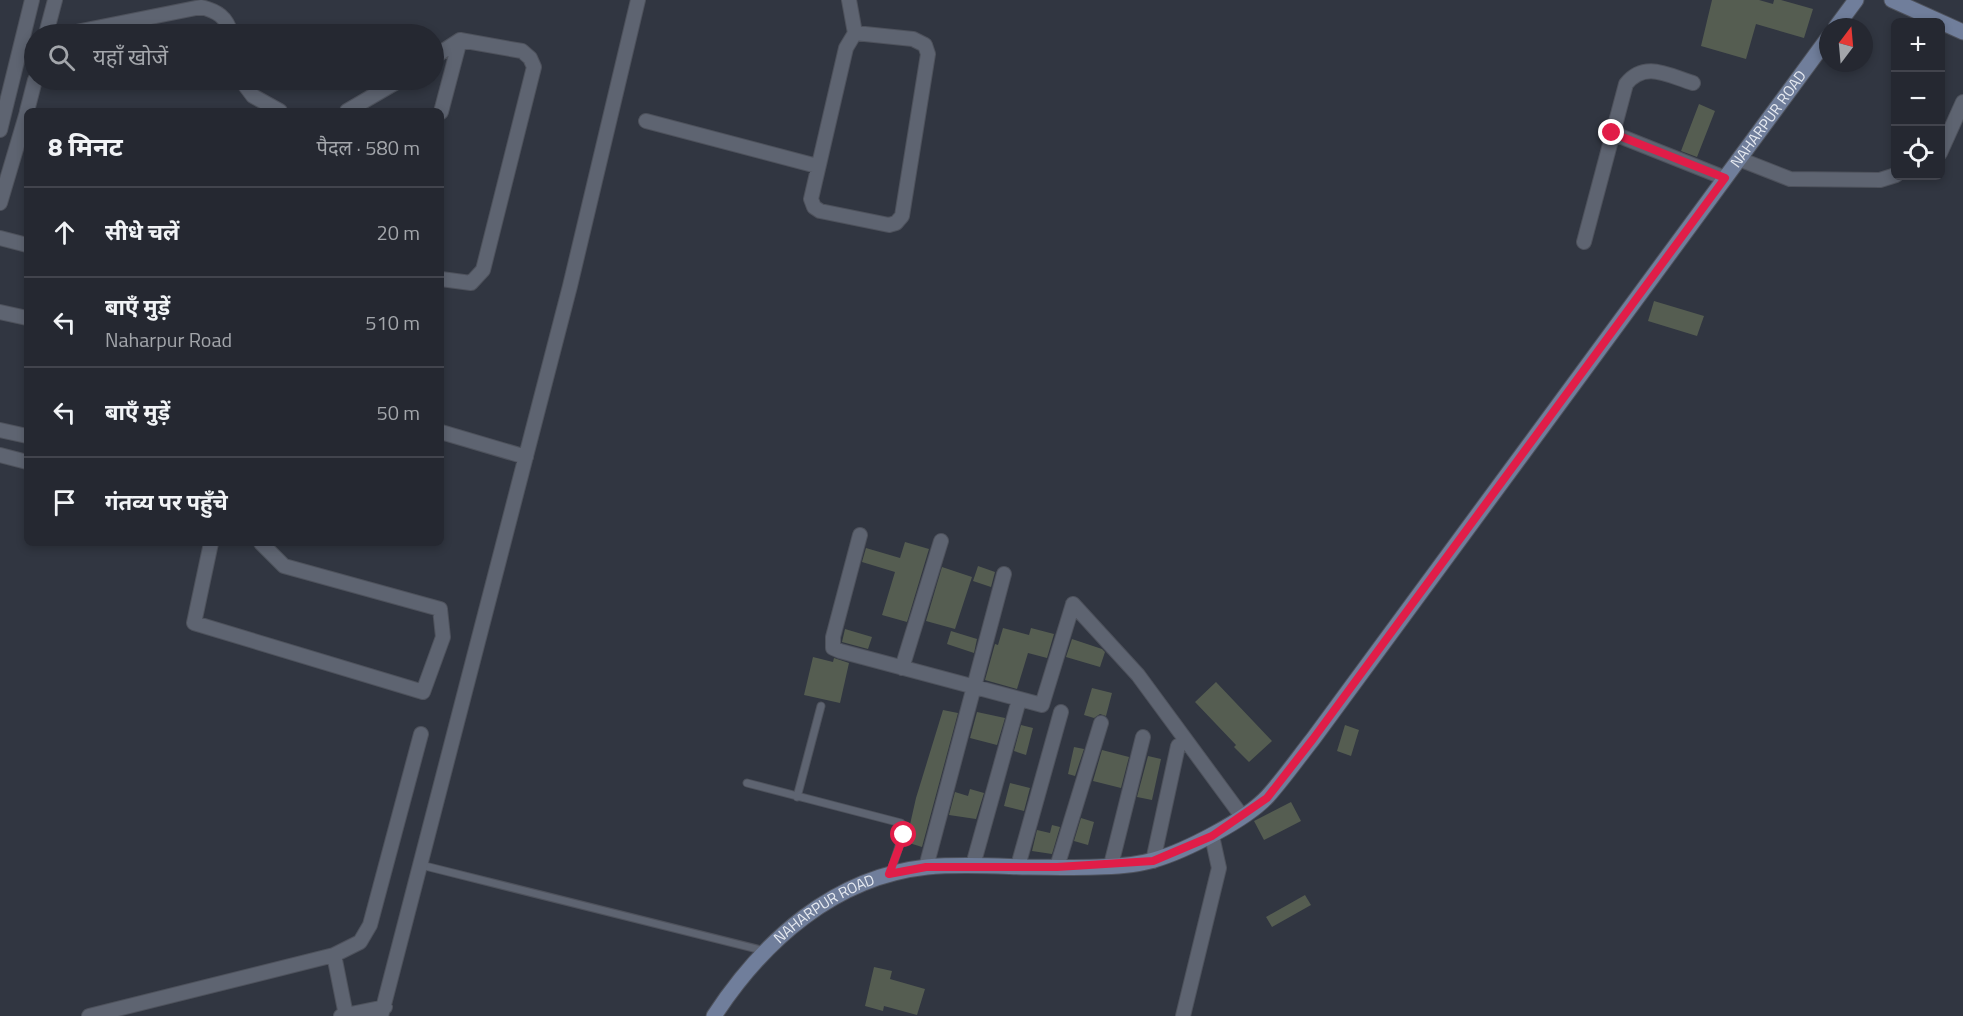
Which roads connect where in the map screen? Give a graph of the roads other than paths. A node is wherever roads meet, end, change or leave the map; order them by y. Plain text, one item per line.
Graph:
1 (32, 0) edge
2 (55, 0) edge
3 (638, 0) edge
4 (849, 0) edge
5 (1856, 0) edge
6 (1892, 0) edge
7 (1843, 18) edge
8 (26, 24) edge
9 (49, 24) edge
10 (116, 24) edge
11 (227, 24) edge
12 (24, 30) edge
13 (1963, 32) edge
14 (855, 33) junction
15 (460, 40) junction
16 (444, 50) edge
17 (1819, 50) edge
18 (1693, 83) dead end
19 (32, 90) edge
20 (248, 90) edge
21 (383, 90) edge
22 (1963, 102) edge
23 (28, 108) edge
24 (275, 108) edge
25 (351, 108) edge
26 (442, 108) edge
27 (2, 114) edge
28 (646, 121) dead end
29 (0, 130) edge
30 (1612, 133) junction
31 (1945, 144) edge
32 (22, 148) edge
33 (1739, 159) junction
34 (817, 166) junction
35 (1891, 177) edge
36 (1725, 178) junction
37 (0, 203) edge
38 (0, 238) edge
39 (1584, 242) dead end
40 (24, 243) edge
41 (444, 280) edge
42 (0, 312) edge
43 (24, 317) edge
44 (0, 430) edge
45 (444, 433) edge
46 (24, 435) edge
47 (0, 455) edge
48 (526, 457) junction
49 (24, 458) edge
50 (861, 535) dead end
51 (941, 541) dead end
52 (210, 546) edge
53 (264, 546) edge
54 (1004, 574) dead end
55 (902, 668) junction
56 (974, 688) junction
57 (1019, 700) junction
58 (821, 706) dead end
59 (1061, 712) dead end
60 (1101, 723) dead end
61 (421, 734) dead end
62 (1143, 737) dead end
63 (1178, 746) dead end
64 (747, 783) dead end
65 (797, 796) junction
66 (1241, 815) junction
67 (1212, 836) junction
68 (1153, 861) junction
69 (422, 865) junction
70 (973, 865) junction
71 (1111, 865) junction
72 (1018, 866) junction
73 (926, 867) junction
74 (1057, 867) junction
75 (889, 874) junction
76 (766, 951) junction
77 (334, 955) junction
78 (383, 1011) edge
79 (344, 1015) edge
80 (88, 1016) edge
81 (714, 1016) edge
82 (1183, 1016) edge

1 - 8 street
2 - 9 street
3 - 48 street
4 - 14 street
5 - 7 street
6 - 13 street
10 - 11 street
12 - 27 street
14 - 34 street
14 - 34 street
15 - 16 street
15 - 26 street
15 - 41 street
17 - 33 street, NAHARPUR ROAD
18 - 30 street
19 - 23 street
20 - 24 street
21 - 25 street
22 - 31 street
27 - 29 street
28 - 34 street
30 - 36 street
30 - 39 street
32 - 37 street
33 - 35 street
33 - 36 street, NAHARPUR ROAD
36 - 66 street, NAHARPUR ROAD
38 - 40 street
42 - 43 street
44 - 46 street
45 - 48 street
47 - 49 street
48 - 69 street
50 - 55 street
51 - 55 street
52 - 53 street
54 - 56 street
55 - 56 street
56 - 57 street
56 - 73 street
57 - 66 street
57 - 70 street
58 - 65 lane
59 - 72 street
60 - 74 street
61 - 77 street
62 - 71 street
63 - 68 street
64 - 65 lane
65 - 75 lane
66 - 67 street, NAHARPUR ROAD
67 - 68 street, NAHARPUR ROAD
67 - 82 street
68 - 71 street, NAHARPUR ROAD
69 - 76 lane
69 - 78 street
70 - 72 street, NAHARPUR ROAD
70 - 73 street, NAHARPUR ROAD
71 - 74 street, NAHARPUR ROAD
72 - 74 street, NAHARPUR ROAD
73 - 75 street, NAHARPUR ROAD
75 - 76 street, NAHARPUR ROAD
76 - 81 street, NAHARPUR ROAD
77 - 79 street
77 - 80 street
78 - 79 street

